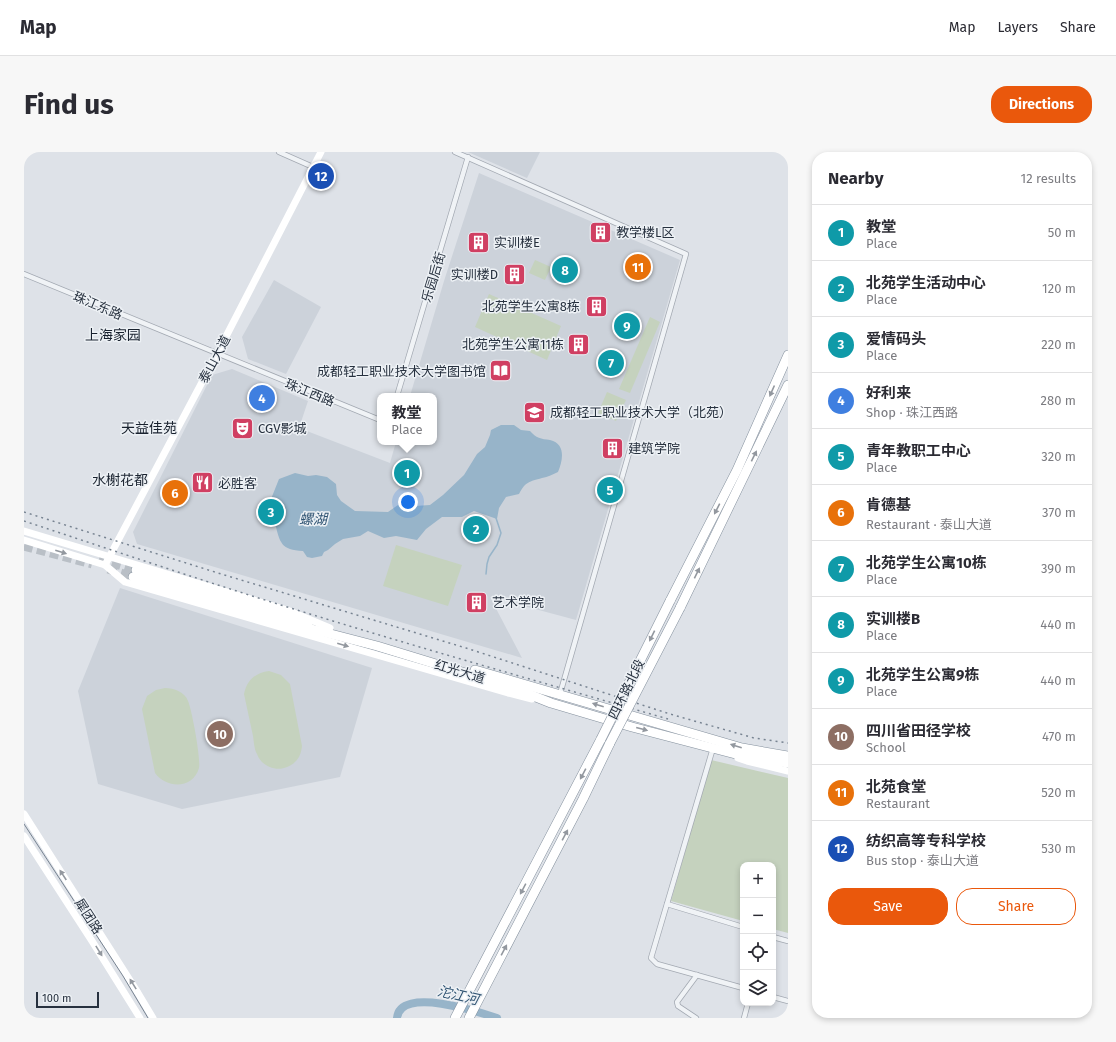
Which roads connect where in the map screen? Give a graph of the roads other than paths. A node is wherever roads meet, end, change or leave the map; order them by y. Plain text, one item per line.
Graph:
1 (279, 152) edge
2 (321, 152) edge
3 (456, 152) edge
4 (468, 157) junction
5 (313, 167) junction
6 (24, 274) edge
7 (217, 354) junction
8 (788, 355) edge
9 (788, 385) edge
10 (398, 393) edge
11 (377, 419) edge
12 (24, 531) edge
13 (24, 540) edge
14 (109, 557) junction
15 (105, 565) junction
16 (287, 628) junction
17 (330, 628) junction
18 (339, 636) junction
19 (560, 694) junction
20 (551, 703) junction
21 (715, 749) junction
22 (788, 756) edge
23 (788, 762) edge
24 (788, 771) edge
25 (24, 814) edge
26 (24, 836) edge
27 (667, 904) junction
28 (740, 926) edge
29 (776, 937) edge
30 (788, 941) edge
31 (697, 975) junction
32 (740, 987) edge
33 (776, 998) edge
34 (788, 1001) edge
35 (747, 1006) edge
36 (140, 1018) edge
37 (153, 1018) edge
38 (455, 1018) edge
39 (469, 1018) edge
40 (696, 1018) edge
41 (744, 1018) edge

1 - 5 street
2 - 5 main road, 泰山大道
3 - 4 street
4 - 10 street, 乐园后街
4 - 19 street
5 - 7 main road, 泰山大道
6 - 7 street, 珠江东路
7 - 11 street, 珠江西路
7 - 14 main road, 泰山大道
8 -> 38 highway, 四环路北段, bridge
39 -> 9 highway, 四环路北段, bridge
12 - 14 main road
13 -> 15 main road
14 - 15 main road, 泰山大道
14 - 17 main road
15 - 16 main road
16 - 18 highway
16 -> 20 main road
17 - 18 highway, 红光大道
17 - 19 highway, 红光大道
18 - 20 highway, 红光大道
22 -> 19 highway, 红光大道
20 -> 21 highway, 红光大道
21 - 23 highway, 红光大道
21 - 24 main road
21 - 27 street
37 -> 25 main road, 犀团路
26 -> 36 main road, 犀团路
27 - 28 street
27 - 31 street
29 - 30 street
31 - 32 street
31 - 40 street
33 - 34 street
35 - 41 street

